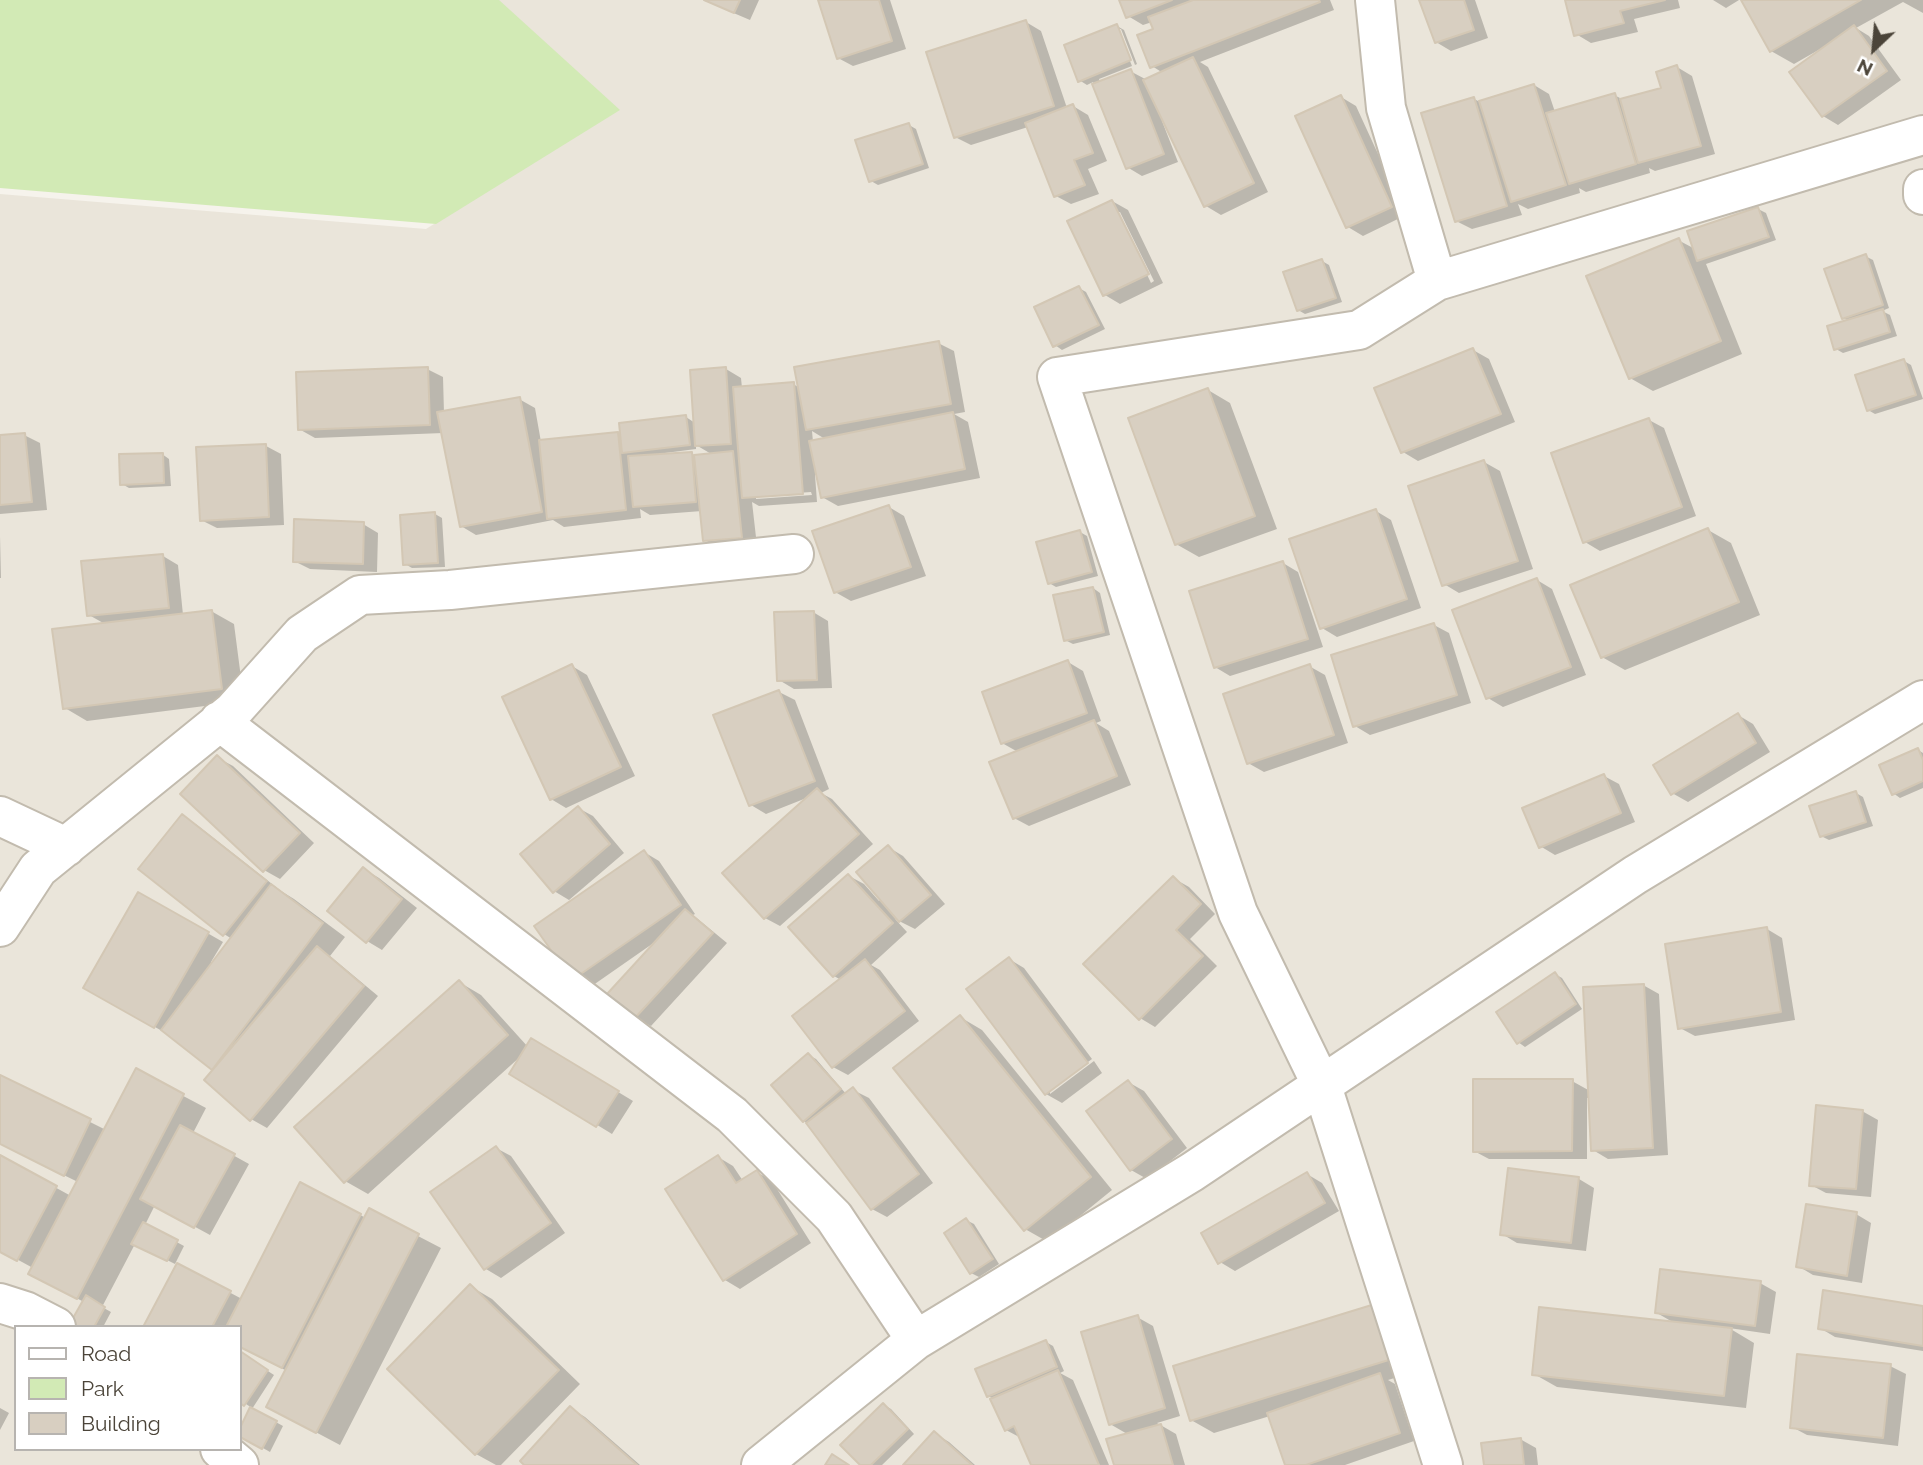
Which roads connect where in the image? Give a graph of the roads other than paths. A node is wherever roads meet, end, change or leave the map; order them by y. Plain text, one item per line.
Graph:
1 (1375, 0) edge
2 (1923, 135) edge
3 (1923, 188) edge
4 (1923, 195) edge
5 (1437, 281) junction
6 (794, 554) dead end
7 (1923, 700) edge
8 (219, 721) junction
9 (0, 816) edge
10 (66, 847) junction
11 (0, 927) edge
12 (1322, 1086) junction
13 (0, 1303) edge
14 (52, 1325) edge
15 (916, 1340) junction
16 (222, 1451) edge
17 (239, 1465) edge
18 (761, 1465) edge
19 (1443, 1465) edge

1 - 5 street
2 - 5 street
3 - 4 street
5 - 12 street
6 - 8 street
7 - 12 street
8 - 10 street
8 - 15 street
9 - 10 street
10 - 11 street
12 - 15 street
12 - 19 street
13 - 14 street
15 - 18 street
16 - 17 street

